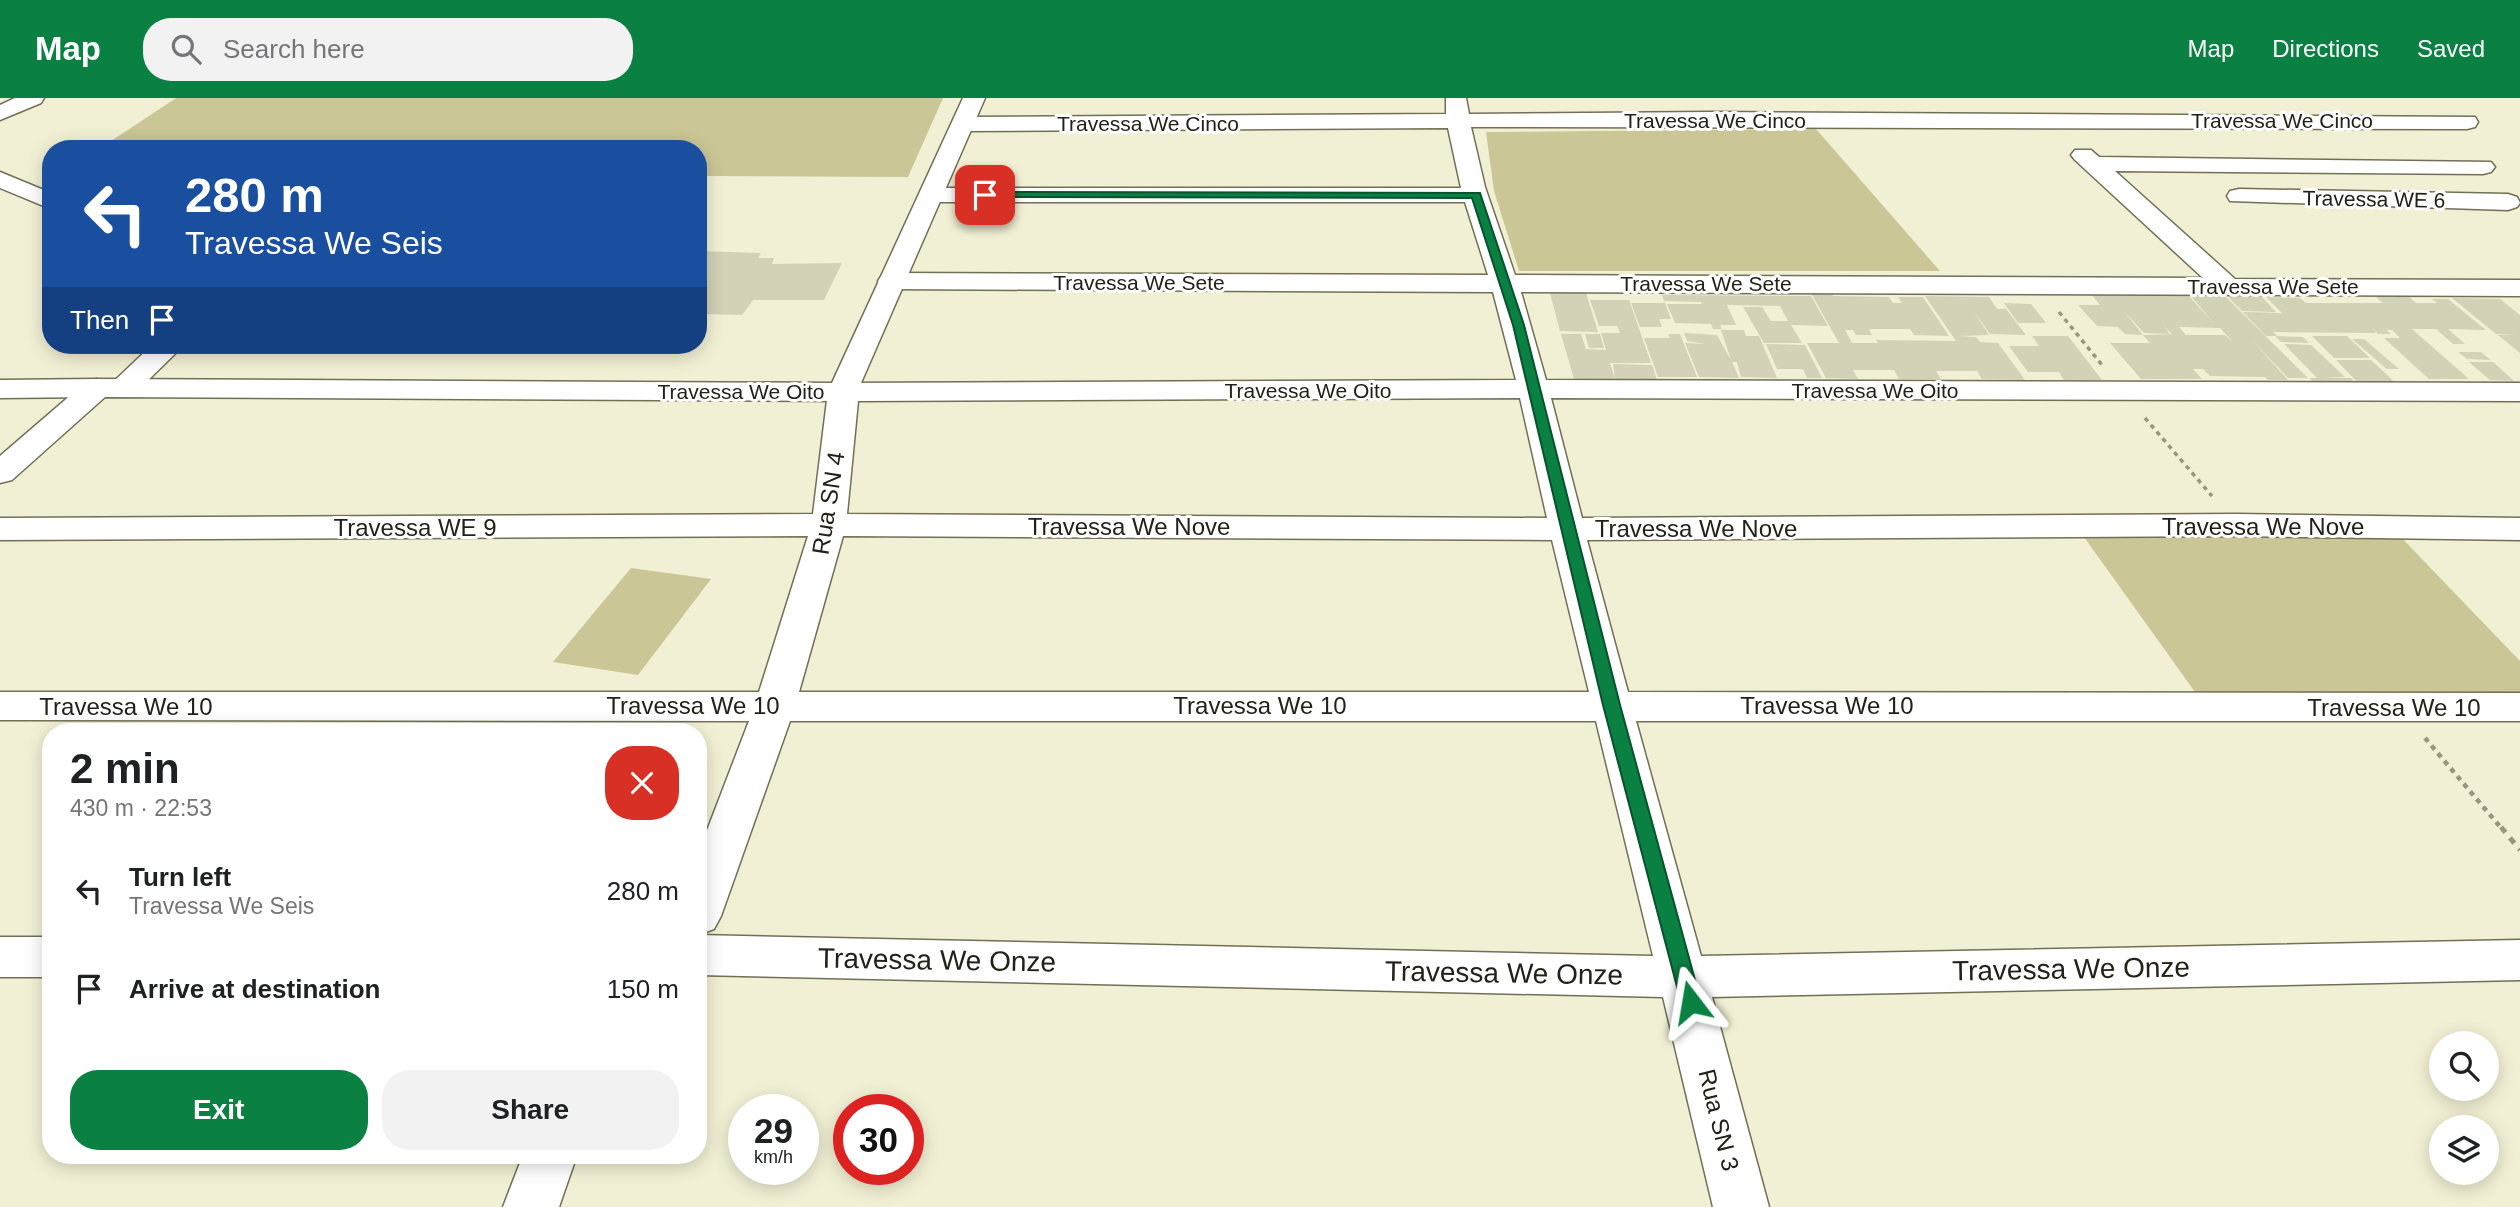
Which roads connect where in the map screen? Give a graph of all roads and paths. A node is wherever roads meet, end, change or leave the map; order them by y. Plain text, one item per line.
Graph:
1 (33, 98) edge
2 (974, 98) edge
3 (1871, 98) edge
4 (1900, 98) edge
5 (2387, 98) edge
6 (2451, 98) edge
7 (1457, 111) edge
8 (0, 113) edge
9 (1889, 120) junction
10 (1920, 120) junction
11 (2423, 120) junction
12 (2046, 121) junction
13 (2467, 122) junction
14 (963, 124) junction
15 (2479, 160) junction
16 (2093, 164) junction
17 (0, 179) edge
18 (931, 195) junction
19 (1477, 195) junction
20 (2239, 196) dead end
21 (42, 198) edge
22 (2514, 210) edge
23 (892, 281) junction
24 (1503, 282) junction
25 (2226, 285) junction
26 (2520, 288) edge
27 (157, 354) edge
28 (110, 388) junction
29 (1533, 388) junction
30 (0, 389) edge
31 (843, 392) junction
32 (2520, 392) edge
33 (0, 473) edge
34 (829, 525) junction
35 (0, 529) edge
36 (1569, 529) junction
37 (2520, 529) edge
38 (775, 705) junction
39 (1612, 705) junction
40 (0, 706) edge
41 (2520, 707) edge
42 (2400, 708) junction
43 (2520, 850) edge
44 (707, 891) edge
45 (707, 955) edge
46 (0, 957) edge
47 (42, 957) edge
48 (2520, 960) edge
49 (1684, 977) junction
50 (547, 1164) edge
51 (531, 1207) edge
52 (1741, 1207) edge

1 - 8 street
2 - 14 street, Rua SN 4
3 - 9 street
4 - 10 street
5 - 11 street
6 - 13 street
7 - 9 street, Travessa We Cinco
7 - 14 street, Travessa We Cinco
7 - 19 street, Rua SN 3
9 - 10 street, Travessa We Cinco
10 - 12 street, Travessa We Cinco
11 - 12 street, Travessa We Cinco
11 - 13 street, Travessa We Cinco
11 - 15 street
12 - 16 street
13 - 15 street
14 - 18 street, Rua SN 4
15 - 16 street
15 - 22 street
16 - 25 street
17 - 21 street
18 - 19 street
18 - 23 street, Rua SN 4
19 - 24 street, Rua SN 3
20 - 22 street, Travessa WE 6
23 - 24 street, Travessa We Sete
23 - 31 street, Rua SN 4
24 - 25 street, Travessa We Sete
24 - 29 street, Rua SN 3
25 - 26 street, Travessa We Sete
27 - 28 street
28 - 30 street, Travessa We Oito
28 - 31 street, Travessa We Oito
28 - 33 street
29 - 31 street, Travessa We Oito
29 - 32 street, Travessa We Oito
29 - 36 street, Rua SN 3
31 - 34 street, Rua SN 4
34 - 35 street, Travessa WE 9
34 - 36 street, Travessa We Nove
34 - 38 street, Rua SN 4
36 - 37 street, Travessa We Nove
36 - 39 street, Rua SN 3
38 - 39 street, Travessa We 10
38 - 40 street, Travessa We 10
38 - 44 street, Rua SN 4
39 - 42 street, Travessa We 10
39 - 49 street, Rua SN 3
41 - 42 street, Travessa We 10
42 - 43 path
45 - 49 street, Travessa We Onze
46 - 47 street
48 - 49 street, Travessa We Onze
49 - 52 street, Rua SN 3
50 - 51 street

